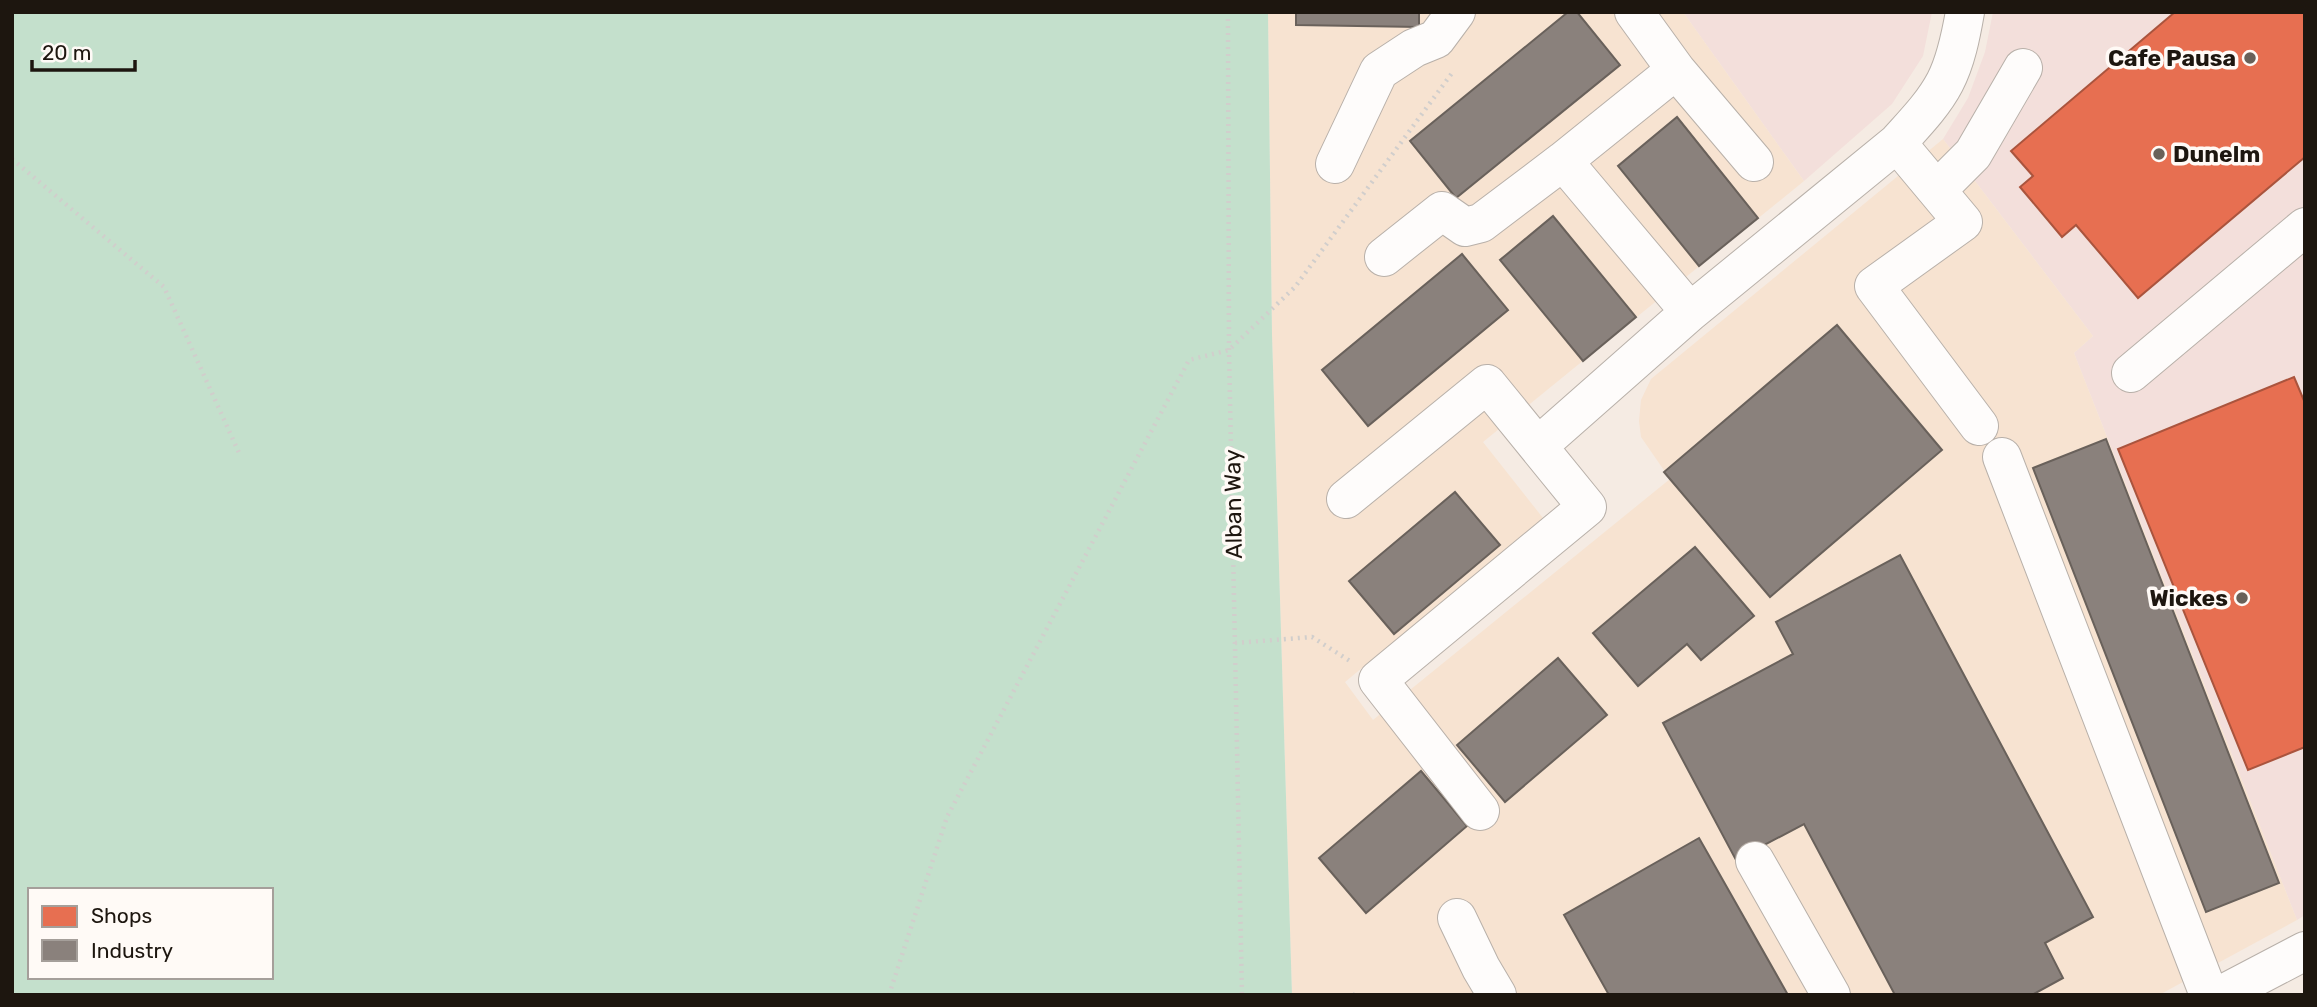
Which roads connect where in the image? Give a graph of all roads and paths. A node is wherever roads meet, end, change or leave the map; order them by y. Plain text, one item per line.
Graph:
1 (1228, 12) edge
2 (1456, 12) edge
3 (1634, 12) edge
4 (1965, 12) edge
5 (2023, 68) dead end
6 (1676, 69) junction
7 (1897, 143) junction
8 (12, 159) edge
9 (1563, 161) junction
10 (1754, 162) dead end
11 (1335, 164) dead end
12 (1937, 190) junction
13 (2305, 227) edge
14 (1384, 257) dead end
15 (1689, 312) junction
16 (1230, 350) junction
17 (2131, 373) dead end
18 (1979, 426) dead end
19 (1538, 446) junction
20 (240, 455) dead end
21 (2002, 457) dead end
22 (1346, 499) dead end
23 (1312, 637) dead end
24 (1236, 643) junction
25 (1480, 811) dead end
26 (1755, 860) dead end
27 (1457, 918) dead end
28 (2305, 951) edge
29 (2229, 992) edge
30 (889, 995) edge
31 (1242, 995) edge
32 (1497, 995) edge
33 (1831, 995) edge

1 - 16 path, Alban Way
2 - 11 street
3 - 6 street
4 - 7 street
5 - 12 street
6 - 9 street
6 - 10 street
7 - 12 street
7 - 15 street
8 - 20 path
9 - 14 street
9 - 15 street
12 - 18 street
13 - 17 street
15 - 19 street
16 - 24 path, Alban Way
16 - 30 path
19 - 22 street
19 - 25 street
21 - 29 street
23 - 24 path
24 - 31 path, Alban Way
26 - 33 street
27 - 32 street
28 - 29 street

